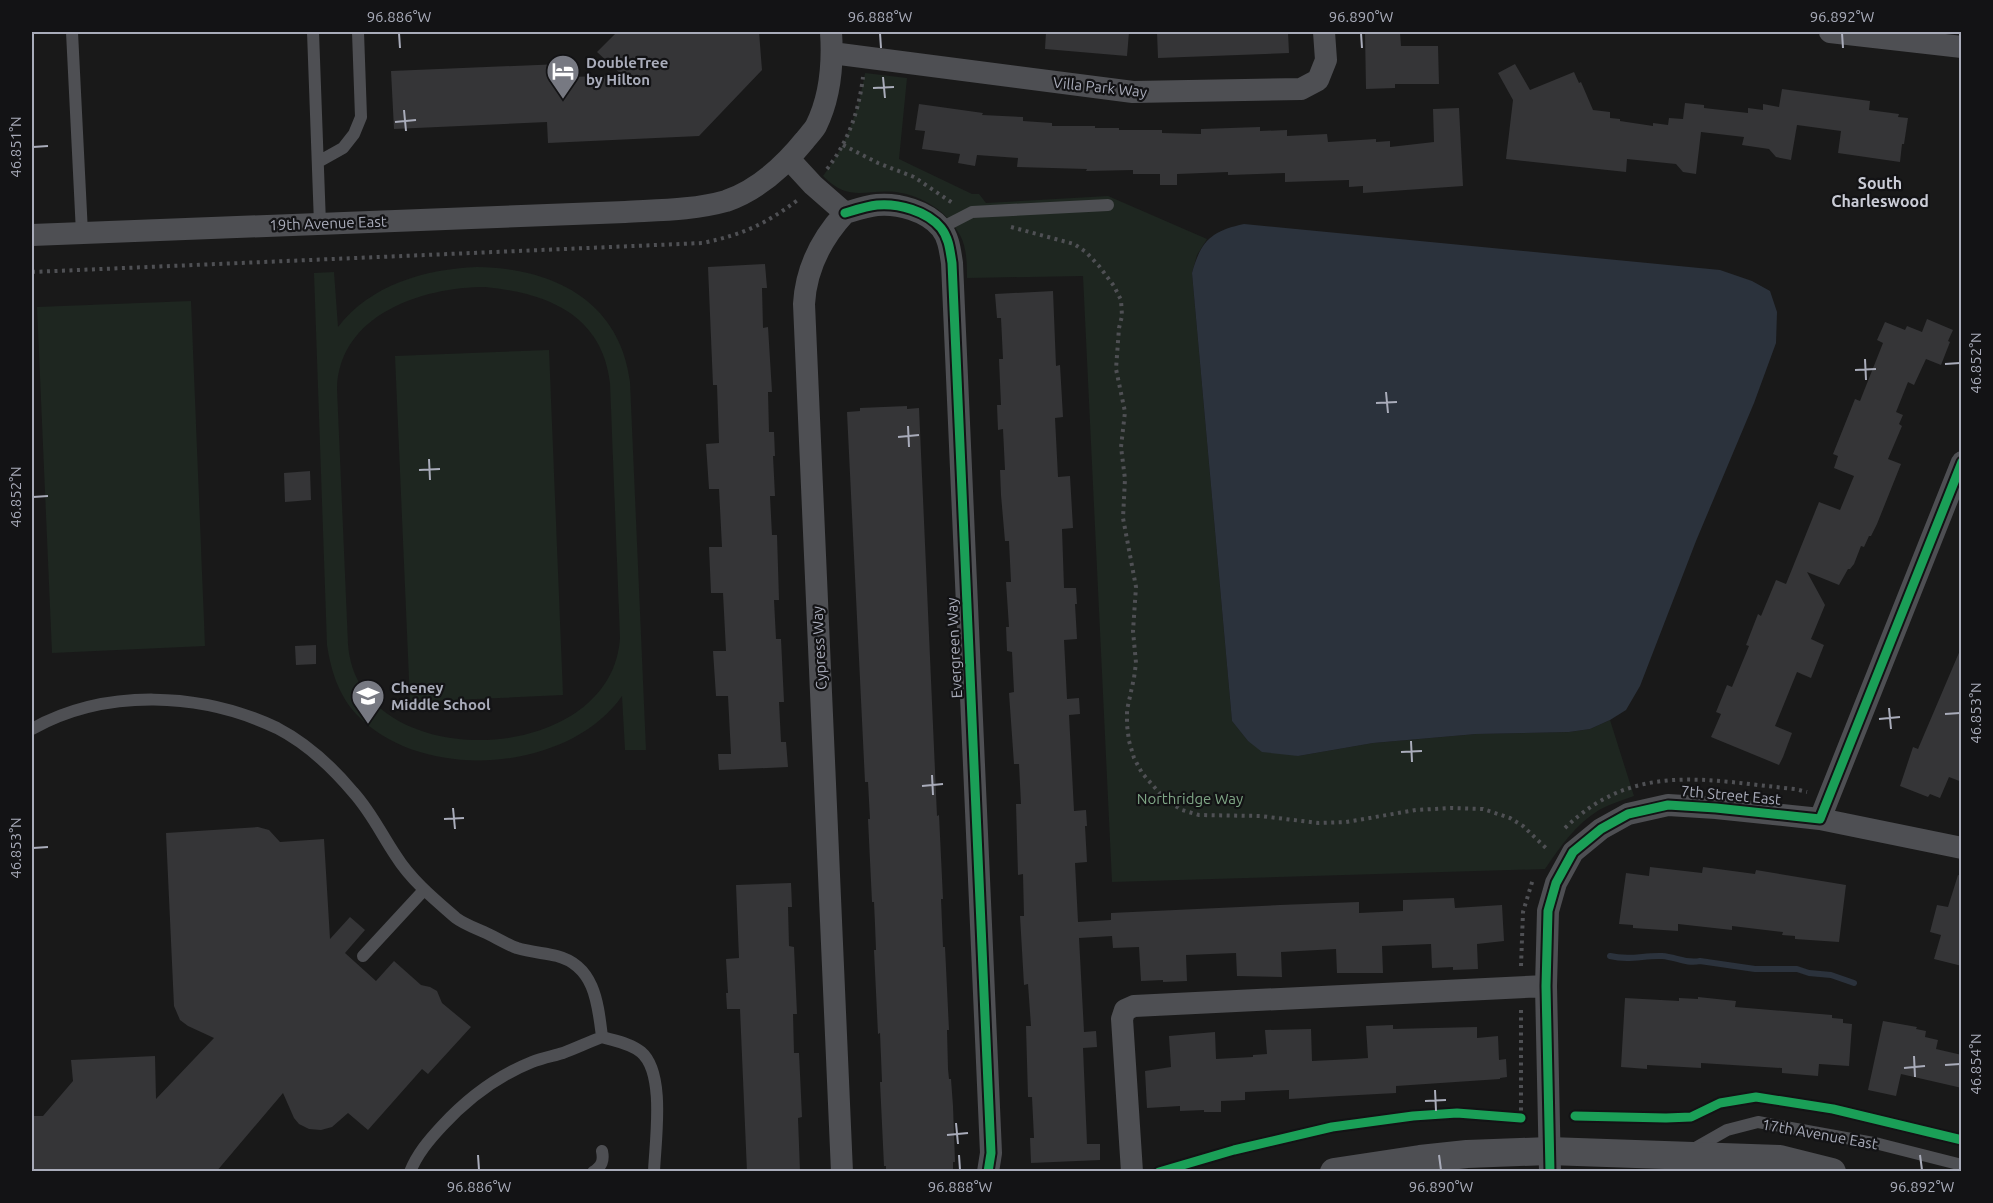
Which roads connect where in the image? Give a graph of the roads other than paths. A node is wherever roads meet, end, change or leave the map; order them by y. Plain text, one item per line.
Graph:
1 (72, 32) edge
2 (313, 32) edge
3 (358, 32) edge
4 (1324, 32) edge
5 (1830, 32) edge
6 (831, 42) edge
7 (1962, 47) edge
8 (789, 159) junction
9 (318, 162) junction
10 (1108, 205) dead end
11 (845, 213) junction
12 (320, 224) junction
13 (941, 228) junction
14 (82, 233) junction
15 (32, 235) edge
16 (1962, 462) edge
17 (32, 729) edge
18 (1820, 819) junction
19 (1962, 848) edge
20 (424, 890) junction
21 (363, 956) dead end
22 (1546, 986) junction
23 (602, 1037) junction
24 (602, 1151) dead end
25 (1550, 1161) edge
26 (1689, 1163) edge
27 (1413, 1165) edge
28 (1962, 1165) edge
29 (410, 1172) edge
30 (593, 1172) edge
31 (654, 1172) edge
32 (842, 1172) edge
33 (988, 1172) edge
34 (1132, 1172) edge
35 (1334, 1172) edge
36 (1832, 1172) edge

1 - 14 lane
2 - 9 lane
3 - 9 lane
4 - 6 street, Villa Park Way
5 - 7 street
6 - 8 street, 19th Avenue East
8 - 11 street
8 - 12 street, 19th Avenue East
9 - 12 lane
10 - 13 lane
11 - 13 street
11 - 32 street, Cypress Way
12 - 14 street, 19th Avenue East
13 - 33 street, Evergreen Way
14 - 15 street, 19th Avenue East
16 - 18 street
17 - 20 lane
18 - 19 street, 7th Street East
18 - 22 street, 7th Street East
20 - 21 lane
20 - 23 lane
22 - 25 street, 7th Street East
22 - 34 street
23 - 29 lane
23 - 31 lane
24 - 30 lane
25 - 26 street
25 - 27 street
26 - 28 lane, 17th Avenue East
26 - 36 street
27 - 35 street

